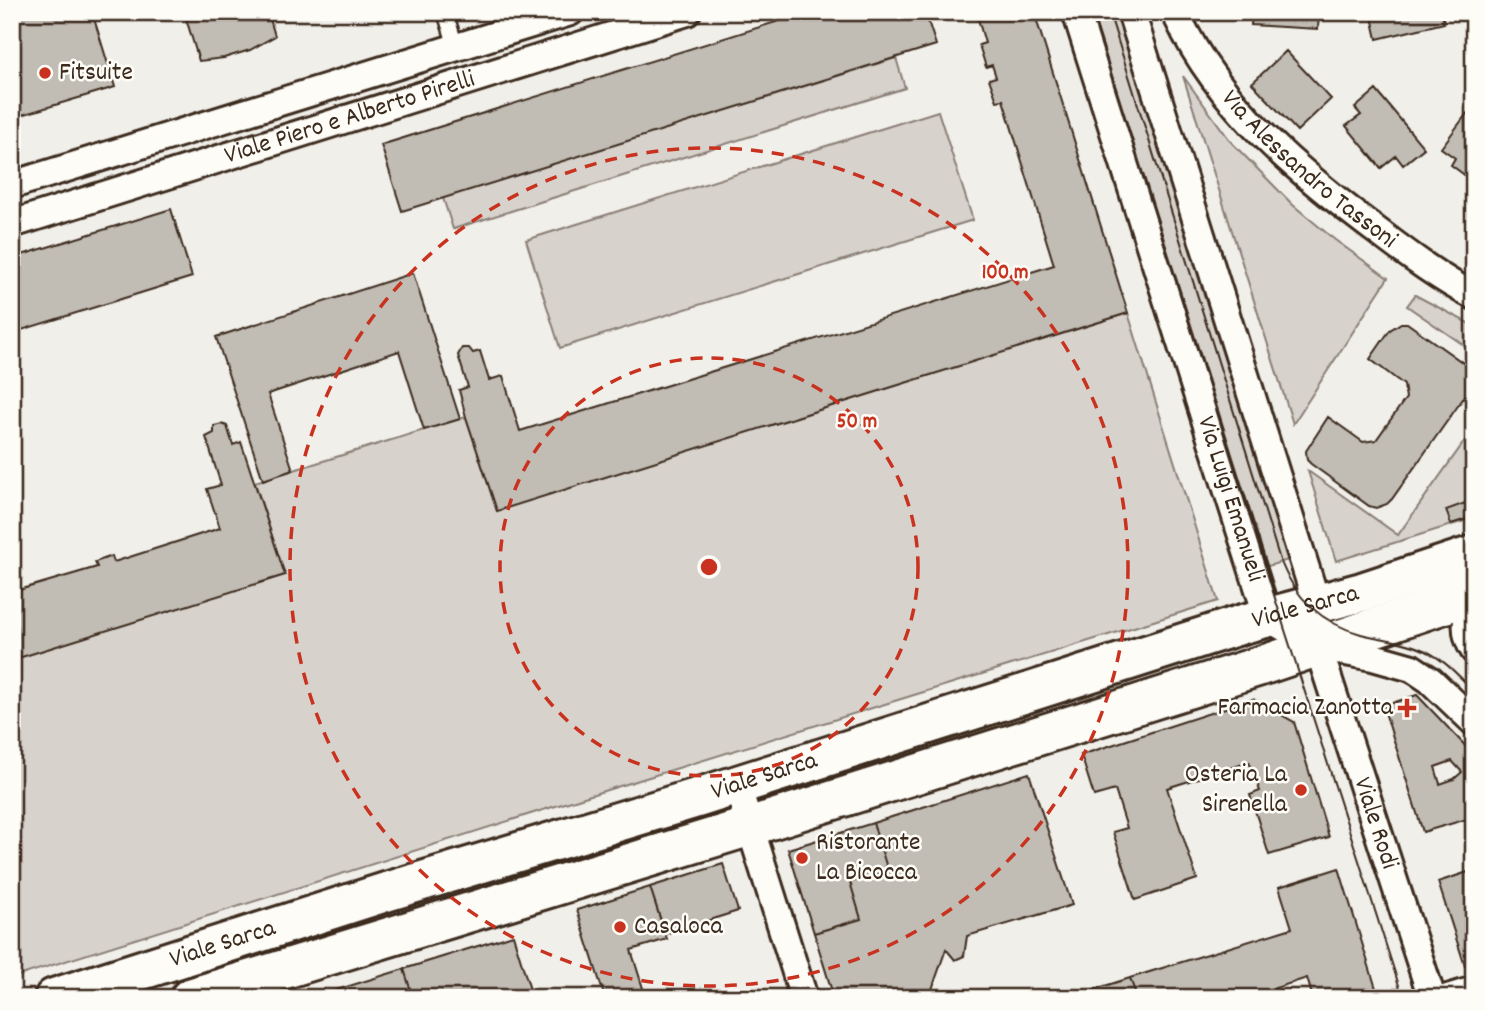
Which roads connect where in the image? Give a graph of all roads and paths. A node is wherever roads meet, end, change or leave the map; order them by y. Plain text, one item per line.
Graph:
1 (445, 12) edge
2 (570, 12) edge
3 (687, 12) edge
4 (1076, 12) edge
5 (1130, 12) edge
6 (1179, 14) edge
7 (456, 47) junction
8 (12, 185) edge
9 (12, 225) edge
10 (1474, 296) edge
11 (1474, 555) edge
12 (1474, 594) edge
13 (1474, 600) edge
14 (1317, 604) junction
15 (1268, 618) junction
16 (1318, 647) junction
17 (1474, 650) edge
18 (1474, 722) edge
19 (737, 785) junction
20 (751, 825) junction
21 (1474, 990) edge
22 (54, 998) edge
23 (190, 998) edge
24 (804, 998) edge
25 (1432, 998) edge
26 (1448, 998) edge

1 - 7 lane
2 - 7 street, Viale Piero e Alberto Pirelli
3 - 9 street, Viale Piero e Alberto Pirelli
4 - 15 street, Via Luigi Emanueli
5 - 14 street, Via Luigi Emanueli
6 - 10 street, Via Alessandro Tassoni
7 - 8 street, Viale Piero e Alberto Pirelli
11 - 14 street, Viale Sarca
12 - 16 street, Viale Sarca
13 - 17 street
14 - 15 street, Viale Sarca
14 - 16 street, Via Luigi Emanueli
15 - 16 street, Via Luigi Emanueli
15 - 19 street, Viale Sarca
16 - 18 street
16 - 20 street, Viale Sarca
16 - 25 street, Viale Rodi
19 - 20 street
19 - 22 street, Viale Sarca
20 - 23 street, Viale Sarca
20 - 24 street
21 - 26 street

